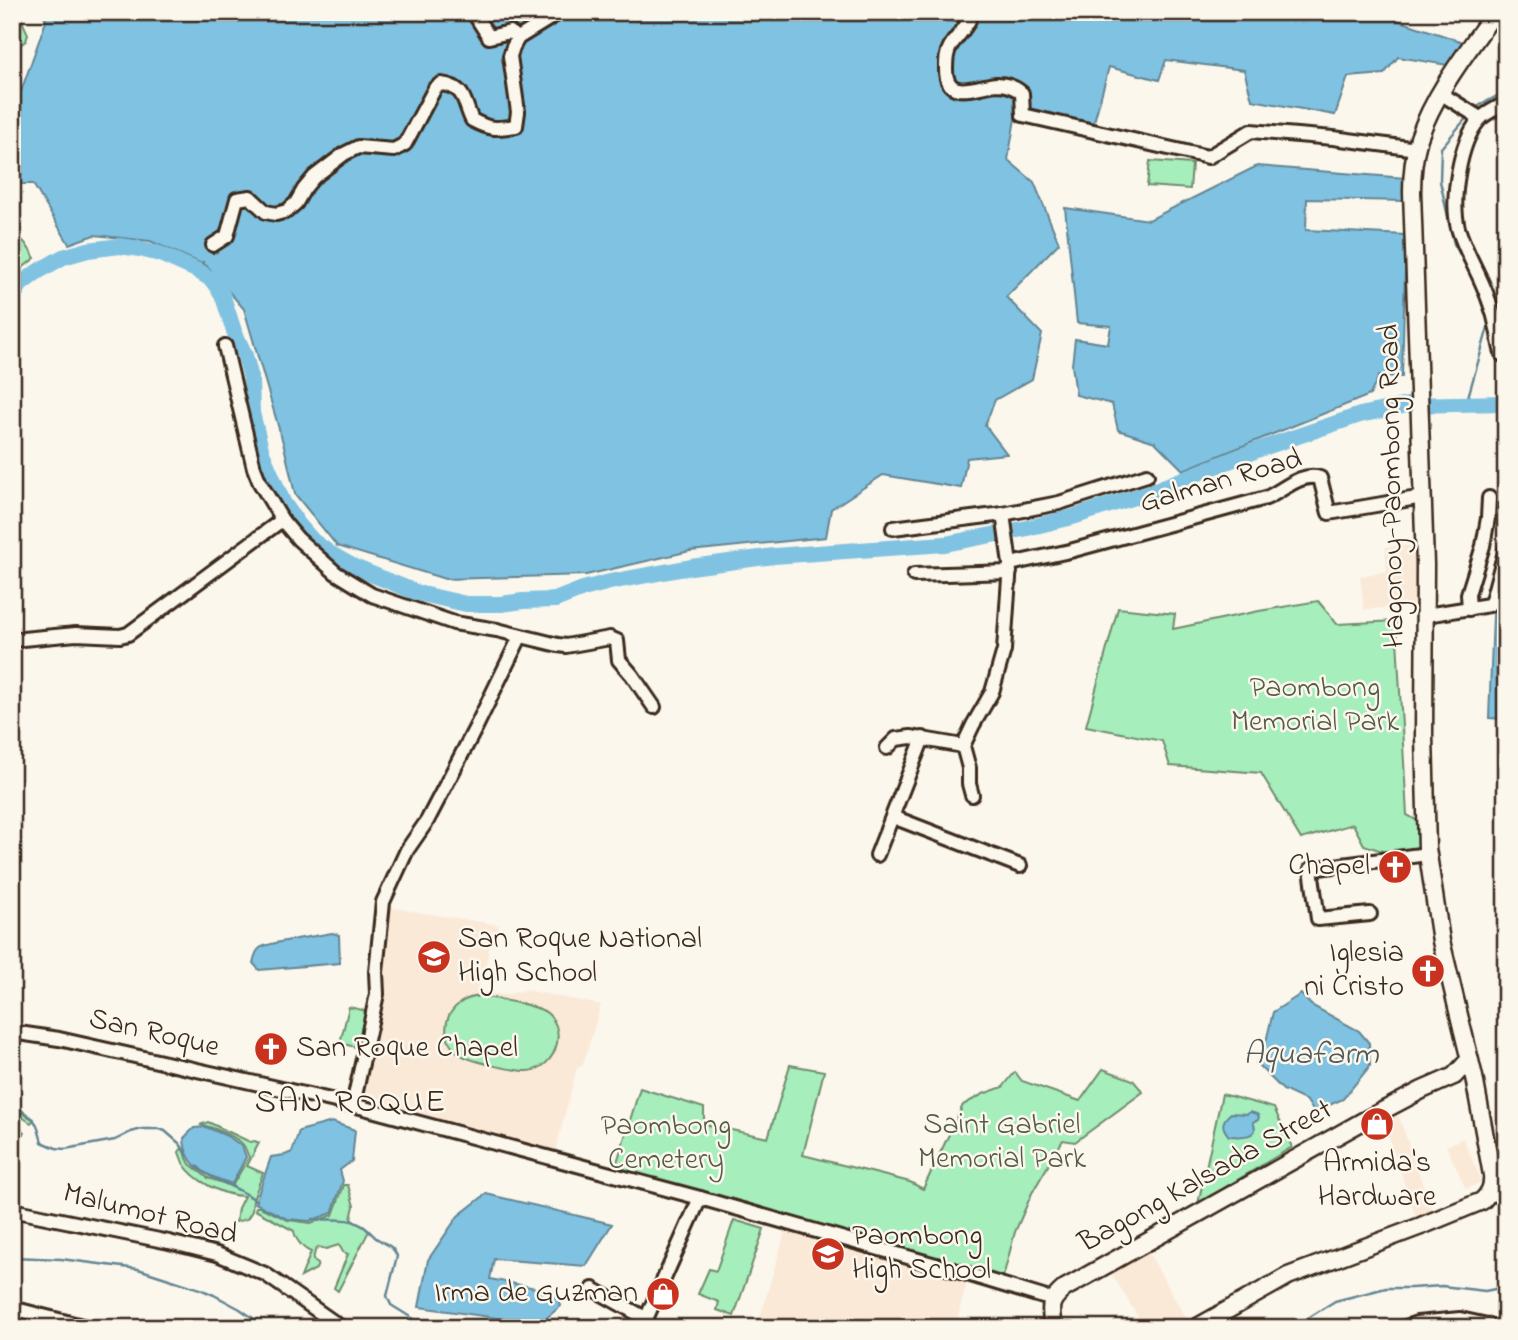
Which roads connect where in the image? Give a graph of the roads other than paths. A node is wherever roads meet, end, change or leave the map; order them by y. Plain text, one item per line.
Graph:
1 (473, 12) edge
2 (560, 12) edge
3 (949, 12) edge
4 (1495, 12) edge
5 (518, 38) junction
6 (1440, 93) junction
7 (1506, 103) edge
8 (1473, 113) junction
9 (1417, 149) junction
10 (213, 244) dead end
11 (225, 346) dead end
12 (1506, 355) edge
13 (1147, 475) dead end
14 (1423, 497) junction
15 (1489, 498) dead end
16 (1004, 519) junction
17 (282, 520) junction
18 (893, 528) dead end
19 (1506, 548) edge
20 (1010, 568) junction
21 (915, 575) dead end
22 (1469, 609) junction
23 (1426, 615) junction
24 (520, 637) junction
25 (12, 640) edge
26 (654, 707) dead end
27 (923, 738) junction
28 (963, 746) junction
29 (887, 748) dead end
30 (972, 795) dead end
31 (893, 817) junction
32 (1428, 854) junction
33 (877, 856) dead end
34 (1020, 866) dead end
35 (1370, 914) dead end
36 (12, 1032) edge
37 (1469, 1060) junction
38 (1454, 1076) junction
39 (1474, 1077) junction
40 (353, 1105) junction
41 (1505, 1194) edge
42 (1488, 1195) junction
43 (700, 1198) junction
44 (12, 1210) edge
45 (593, 1289) dead end
46 (1053, 1300) junction
47 (12, 1308) edge
48 (327, 1317) junction
49 (645, 1324) edge
50 (90, 1328) edge
51 (319, 1328) edge
52 (342, 1328) edge
53 (1053, 1328) edge
54 (1196, 1328) edge
55 (1403, 1328) edge
56 (1499, 1328) edge

1 - 5 street
2 - 5 street
3 - 9 street
4 - 6 main road, Hagonoy-Paombong Road
5 - 10 street
6 - 8 street
6 - 9 main road, Hagonoy-Paombong Road
7 - 8 street
8 - 12 street
9 - 14 main road, Hagonoy-Paombong Road
11 - 17 street
13 - 16 street
14 - 20 street, Galman Road
14 - 23 main road, Hagonoy-Paombong Road
15 - 22 street
16 - 18 street
16 - 20 street
17 - 24 street
17 - 25 street
19 - 22 street
20 - 21 street
20 - 28 street
22 - 23 street
23 - 32 main road, Hagonoy-Paombong Road
24 - 26 street
24 - 40 street
27 - 28 street
27 - 29 street
27 - 31 street
28 - 30 street
31 - 33 street
31 - 34 street
32 - 35 street
32 - 37 main road, Hagonoy-Paombong Road
36 - 40 street, San Roque
37 - 38 main road, Bagong Kalsada Street
37 - 39 main road, Hagonoy-Paombong Road
38 - 39 main road, Bagong Kalsada Street
38 - 46 main road, Bagong Kalsada Street
39 - 42 main road, Hagonoy-Paombong Road
40 - 43 street, San Roque
41 - 42 street
42 - 54 main road
43 - 46 street, San Roque
43 - 49 street
44 - 48 street, Malumot Road
45 - 49 street
46 - 53 main road
47 - 50 street
48 - 51 street
48 - 52 street, Malumot Road
55 - 56 street

